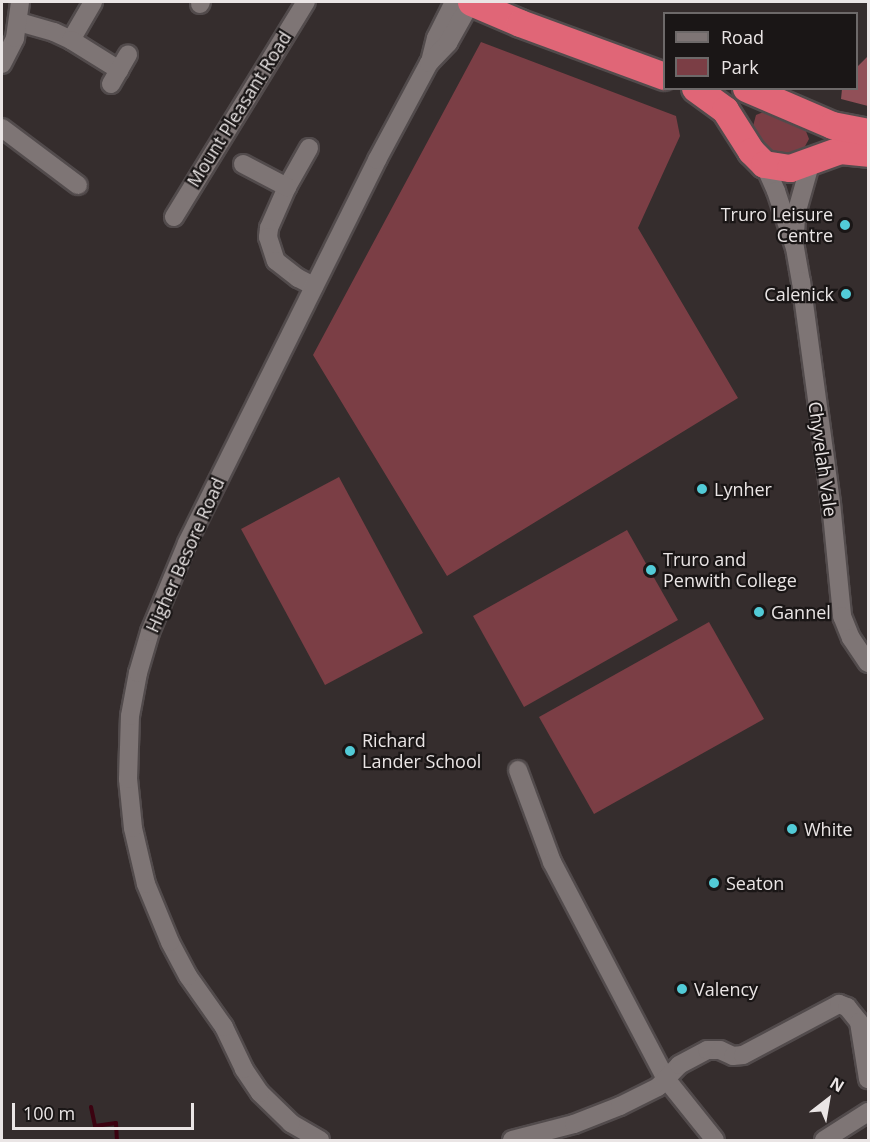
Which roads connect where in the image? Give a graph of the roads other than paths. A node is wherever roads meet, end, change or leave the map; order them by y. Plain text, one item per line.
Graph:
1 (20, 2) edge
2 (93, 2) edge
3 (306, 2) edge
4 (454, 2) edge
5 (471, 2) edge
6 (517, 2) edge
7 (19, 22) junction
8 (71, 40) junction
9 (663, 57) edge
10 (429, 63) junction
11 (2, 64) edge
12 (119, 70) dead end
13 (663, 76) edge
14 (698, 90) edge
15 (757, 94) edge
16 (813, 118) junction
17 (2, 128) edge
18 (868, 132) edge
19 (309, 148) dead end
20 (868, 153) edge
21 (755, 154) junction
22 (812, 160) junction
23 (243, 164) dead end
24 (78, 185) dead end
25 (287, 187) junction
26 (174, 217) dead end
27 (795, 248) junction
28 (314, 286) junction
29 (868, 663) edge
30 (518, 770) dead end
31 (666, 1079) junction
32 (868, 1079) edge
33 (868, 1112) edge
34 (320, 1140) edge
35 (512, 1140) edge
36 (715, 1140) edge
37 (825, 1140) edge

1 - 7 street
2 - 8 street
3 - 26 street, Mount Pleasant Road
4 - 10 street, Higher Besore Road
5 - 10 street, Higher Besore Road
5 - 13 highway
6 - 9 highway
7 - 8 street
7 - 11 street
8 - 12 street
10 - 28 street, Higher Besore Road
14 - 21 highway
15 - 16 highway
15 - 21 highway
16 - 18 highway
16 - 22 highway
17 - 24 street
19 - 25 street
20 - 22 highway
21 - 22 highway
21 - 27 street, Chyvelah Vale
22 - 27 street, Chyvelah Vale
23 - 25 street
25 - 28 street
27 - 29 street, Chyvelah Vale
28 - 34 street, Higher Besore Road
30 - 31 street
31 - 32 street
31 - 35 street
31 - 36 street
33 - 37 street

